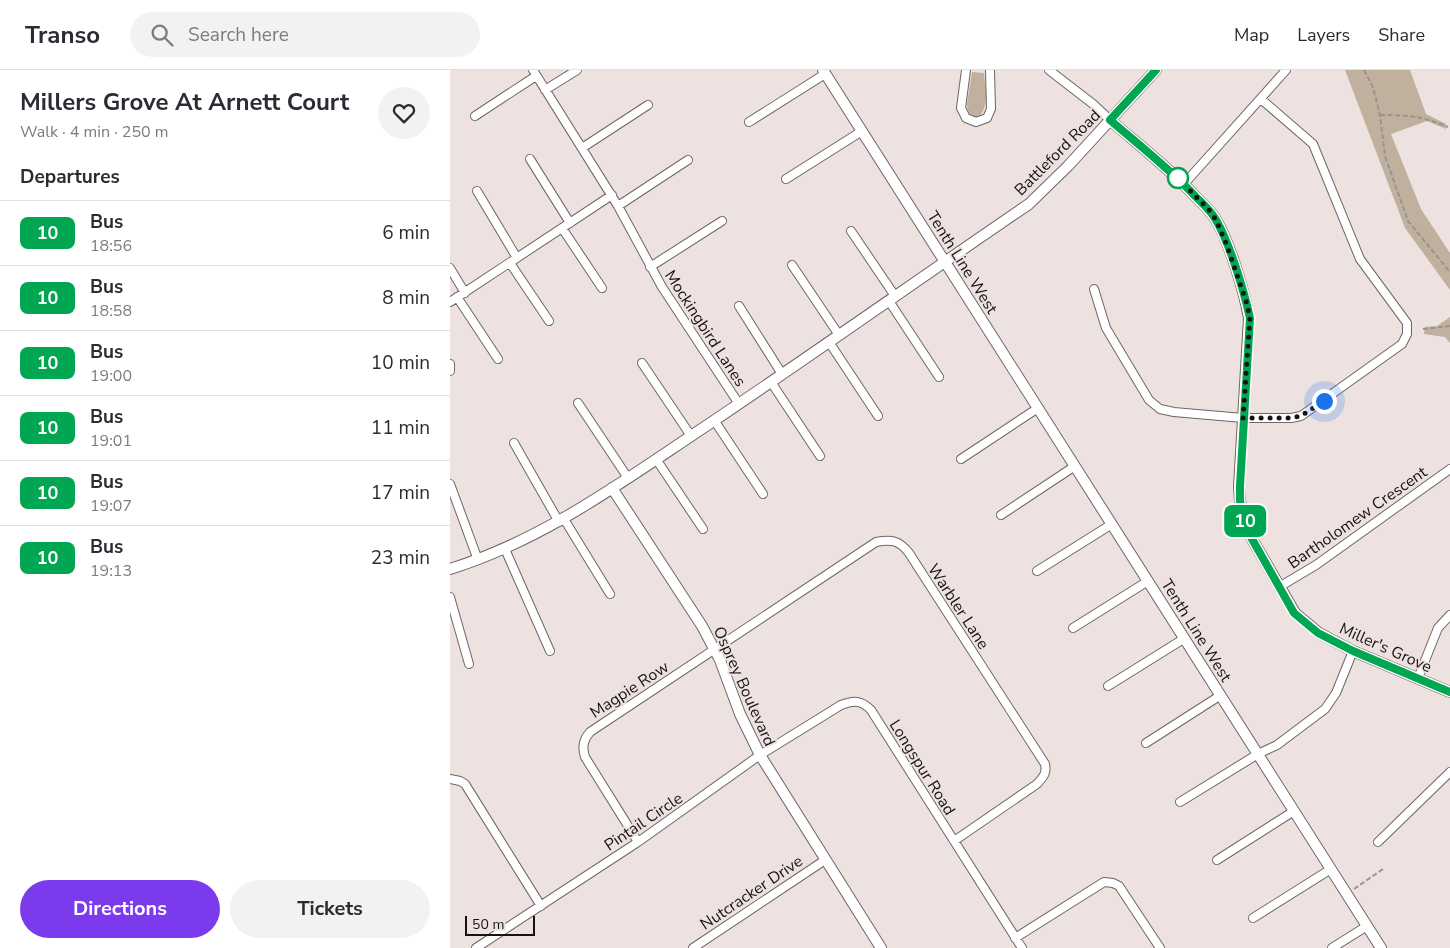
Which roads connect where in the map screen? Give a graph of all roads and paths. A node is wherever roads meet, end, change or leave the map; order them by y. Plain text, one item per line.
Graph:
1 (577, 70) edge
2 (966, 70) edge
3 (990, 70) edge
4 (1049, 70) edge
5 (1156, 70) edge
6 (1286, 70) edge
7 (1364, 70) edge
8 (824, 72) edge
9 (534, 73) edge
10 (545, 90) junction
11 (1261, 99) junction
12 (648, 105) dead end
13 (1380, 114) junction
14 (475, 116) dead end
15 (1110, 120) junction
16 (749, 122) dead end
17 (1448, 127) dead end
18 (862, 131) junction
19 (582, 148) junction
20 (530, 159) dead end
21 (688, 160) dead end
22 (786, 179) dead end
23 (1184, 184) junction
24 (476, 192) dead end
25 (612, 195) junction
26 (618, 206) junction
27 (722, 221) dead end
28 (570, 223) junction
29 (562, 228) junction
30 (851, 231) dead end
31 (517, 258) junction
32 (945, 262) junction
33 (510, 263) junction
34 (792, 265) dead end
35 (650, 267) junction
36 (450, 268) edge
37 (1450, 272) edge
38 (602, 288) dead end
39 (1094, 289) dead end
40 (465, 292) junction
41 (457, 298) junction
42 (892, 298) junction
43 (450, 302) edge
44 (739, 306) dead end
45 (549, 321) dead end
46 (1450, 326) edge
47 (1423, 329) dead end
48 (839, 335) junction
49 (829, 342) junction
50 (498, 359) dead end
51 (642, 362) dead end
52 (450, 364) edge
53 (450, 372) edge
54 (782, 374) junction
55 (939, 377) dead end
56 (771, 382) junction
57 (578, 403) dead end
58 (739, 404) junction
59 (1038, 408) junction
60 (878, 416) dead end
61 (1243, 418) junction
62 (714, 420) junction
63 (691, 436) junction
64 (514, 444) dead end
65 (820, 456) dead end
66 (656, 459) junction
67 (961, 459) dead end
68 (1075, 466) junction
69 (1450, 469) edge
70 (628, 478) junction
71 (450, 484) edge
72 (612, 488) junction
73 (763, 494) dead end
74 (1001, 515) dead end
75 (562, 520) junction
76 (1112, 524) junction
77 (703, 529) dead end
78 (505, 549) junction
79 (478, 560) junction
80 (450, 569) edge
81 (1037, 571) dead end
82 (1148, 580) junction
83 (1279, 587) junction
84 (610, 594) dead end
85 (450, 597) edge
86 (1450, 615) edge
87 (1072, 628) dead end
88 (1185, 638) junction
89 (715, 649) junction
90 (550, 651) dead end
91 (1353, 651) junction
92 (469, 664) dead end
93 (1418, 678) junction
94 (1108, 686) dead end
95 (1450, 692) edge
96 (1221, 696) junction
97 (1146, 743) dead end
98 (1258, 754) junction
99 (760, 755) junction
100 (1450, 772) edge
101 (450, 778) edge
102 (1180, 802) dead end
103 (1294, 811) junction
104 (954, 841) junction
105 (638, 842) junction
106 (1378, 842) dead end
107 (825, 860) junction
108 (1217, 860) dead end
109 (1331, 868) junction
110 (1383, 869) dead end
111 (1354, 889) dead end
112 (541, 906) junction
113 (1253, 918) dead end
114 (1367, 926) junction
115 (1015, 938) junction
116 (476, 948) edge
117 (692, 948) edge
118 (881, 948) edge
119 (1022, 948) edge
120 (1160, 948) edge
121 (1332, 948) edge
122 (1381, 948) edge

1 - 10 street
2 - 3 street
4 - 15 street, Miller's Grove
5 - 15 street, Battleford Road
6 - 11 street
7 - 13 path
8 - 16 street, Tenth Line West
8 - 18 street, Tenth Line West
9 - 10 street, Mockingbird Lanes
9 - 14 street, Mockingbird Lanes
10 - 19 street, Mockingbird Lanes
11 - 23 street
11 - 61 street
12 - 19 street
13 - 17 path
13 - 37 path
15 - 23 street, Miller's Grove
15 - 32 street, Battleford Road
18 - 22 street
18 - 32 street, Tenth Line West
19 - 25 street, Mockingbird Lanes
20 - 28 street
21 - 26 street
23 - 61 street, Miller's Grove
24 - 31 street
25 - 26 street, Mockingbird Lanes
25 - 28 street
26 - 35 street, Mockingbird Lanes
27 - 35 street, Mockingbird Lanes
28 - 29 street
29 - 31 street
29 - 38 street
30 - 42 street
31 - 33 street
32 - 42 street, Battleford Road
32 - 59 street, Tenth Line West
33 - 40 street
33 - 45 street
34 - 48 street
35 - 58 street, Mockingbird Lanes
36 - 40 street
39 - 61 street
40 - 41 street
41 - 43 street
41 - 50 street
42 - 48 street, Battleford Road
42 - 55 street
44 - 54 street
46 - 47 path
48 - 49 street, Battleford Road
49 - 54 street, Battleford Road
49 - 60 street
51 - 63 street
52 - 53 street
54 - 56 street, Battleford Road
56 - 58 street, Battleford Road
56 - 65 street
57 - 70 street
58 - 62 street, Battleford Road
59 - 67 street
59 - 68 street, Tenth Line West
61 - 83 street, Miller's Grove
62 - 63 street, Battleford Road
62 - 73 street
63 - 66 street, Battleford Road
64 - 75 street
66 - 70 street, Battleford Road
66 - 77 street
68 - 74 street
68 - 76 street, Tenth Line West
69 - 83 street, Bartholomew Crescent
70 - 72 street, Battleford Road
71 - 79 street
72 - 75 street, Battleford Road
72 - 89 street, Osprey Boulevard
75 - 78 street, Battleford Road
75 - 84 street
76 - 81 street
76 - 82 street, Tenth Line West
78 - 79 street, Battleford Road
78 - 90 street
79 - 80 street, Battleford Road
82 - 87 street, Tenth Line West
82 - 88 street, Tenth Line West
83 - 91 street, Miller's Grove
85 - 92 street
86 - 93 street
88 - 94 street
88 - 96 street, Tenth Line West
89 - 99 street, Osprey Boulevard
89 - 104 street, Warbler Lane
89 - 105 street, Magpie Row
91 - 93 street, Miller's Grove
91 - 98 street
93 - 95 street, Miller's Grove
96 - 97 street, Tenth Line West
96 - 98 street, Tenth Line West
98 - 102 street
98 - 103 street, Tenth Line West
99 - 104 street, Longspur Road
99 - 105 street, Pintail Circle
99 - 107 street, Osprey Boulevard
100 - 106 street
101 - 112 street
103 - 108 street
103 - 109 street, Tenth Line West
104 - 115 street, Longspur Road
105 - 112 street, Pintail Circle
107 - 117 street, Nutcracker Drive
107 - 118 street, Osprey Boulevard
109 - 113 street
109 - 114 street, Tenth Line West
110 - 111 path
112 - 116 street, Pintail Circle
114 - 121 street
114 - 122 street, Tenth Line West
115 - 119 street, Longspur Road
115 - 120 street

